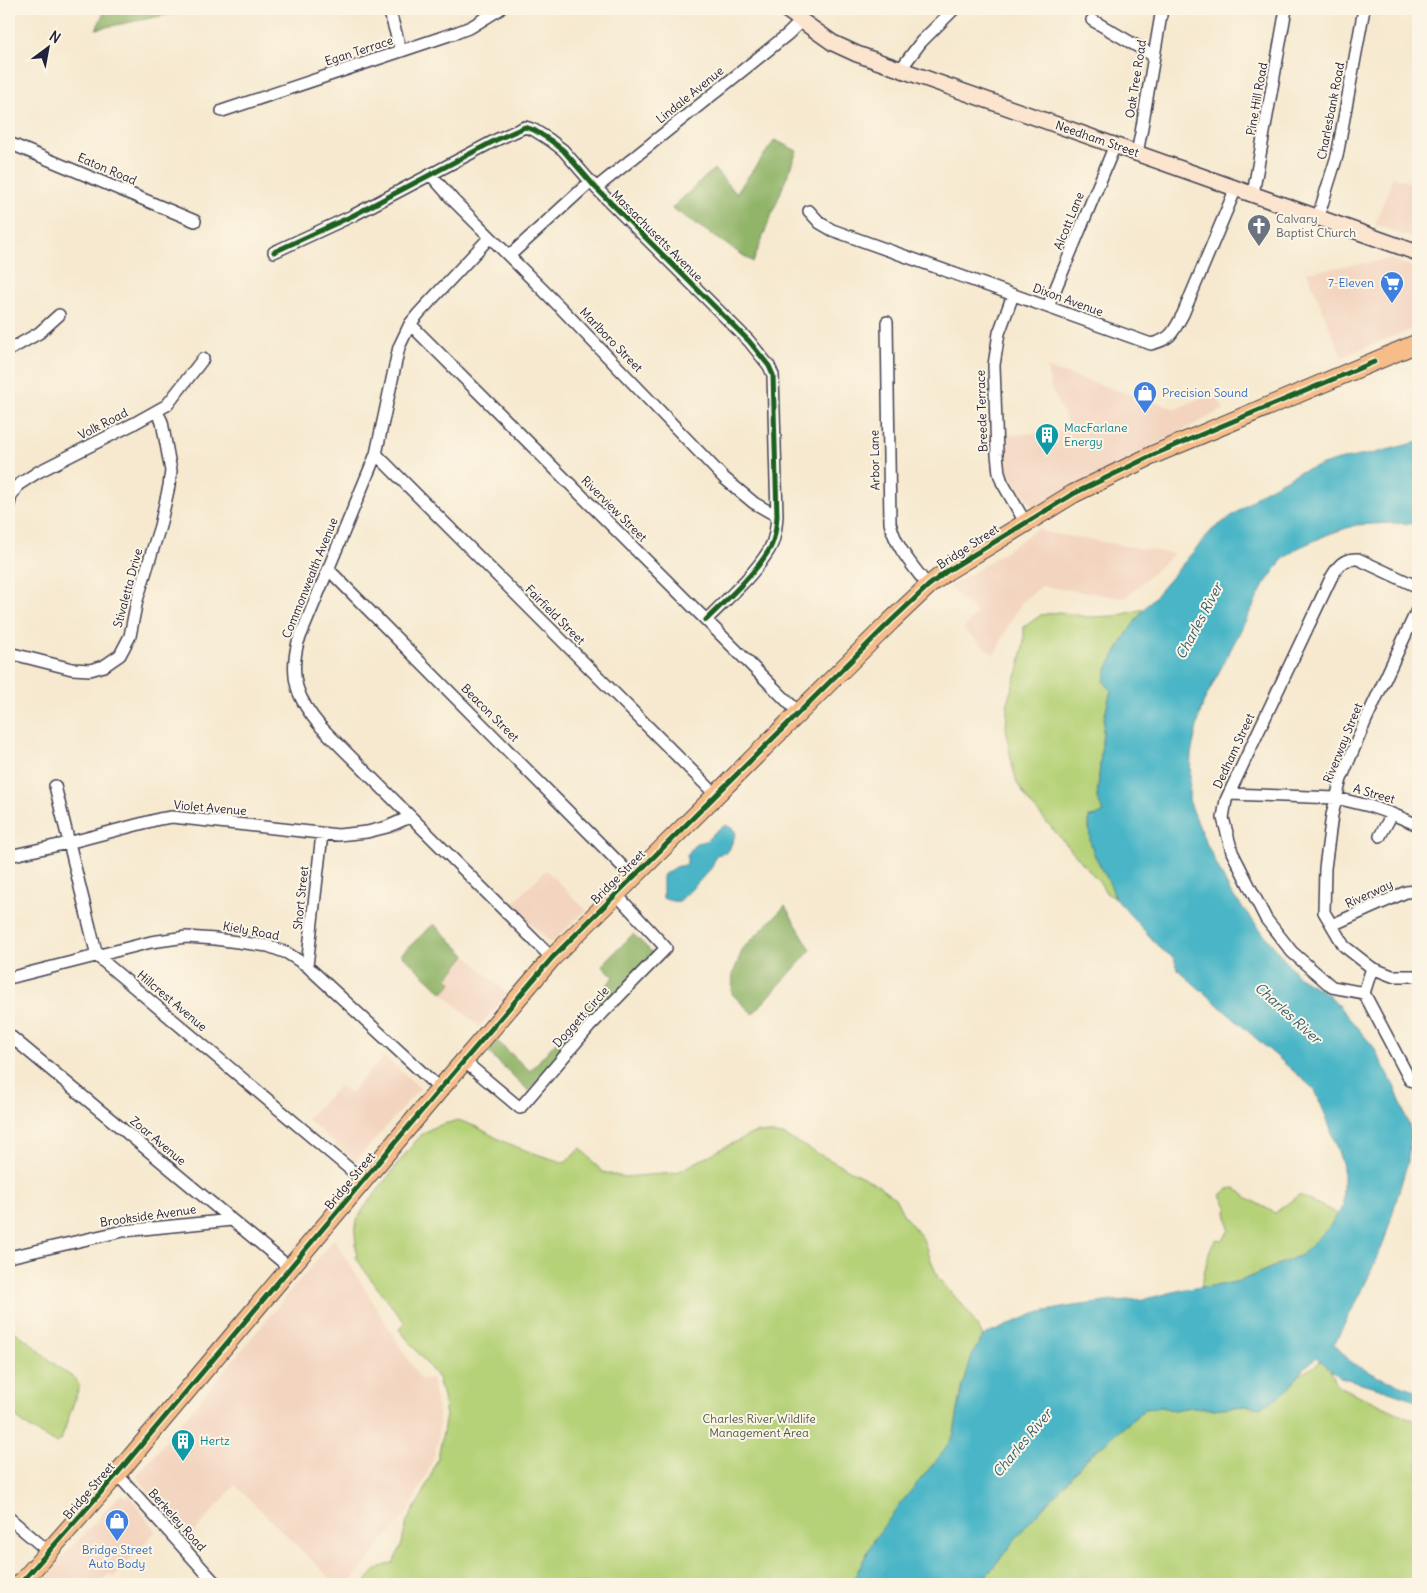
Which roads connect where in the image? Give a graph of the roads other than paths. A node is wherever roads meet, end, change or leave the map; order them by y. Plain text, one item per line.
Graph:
1 (389, 9) edge
2 (500, 9) edge
3 (785, 9) edge
4 (954, 9) edge
5 (1162, 9) edge
6 (1286, 9) edge
7 (1364, 9) edge
8 (1092, 20) dead end
9 (801, 21) junction
10 (401, 51) junction
11 (1154, 56) junction
12 (900, 70) junction
13 (222, 111) dead end
14 (9, 143) edge
15 (1115, 145) junction
16 (1137, 153) junction
17 (431, 175) junction
18 (593, 185) junction
19 (1236, 188) junction
20 (1253, 194) junction
21 (809, 211) dead end
22 (1318, 217) junction
23 (195, 221) dead end
24 (490, 237) junction
25 (274, 252) dead end
26 (1418, 253) edge
27 (509, 256) junction
28 (1013, 295) junction
29 (1048, 307) junction
30 (59, 315) dead end
31 (887, 322) dead end
32 (410, 324) junction
33 (1418, 343) edge
34 (9, 350) edge
35 (203, 359) dead end
36 (156, 412) junction
37 (376, 454) junction
38 (9, 504) edge
39 (777, 516) junction
40 (1025, 522) junction
41 (328, 569) junction
42 (928, 586) junction
43 (1418, 587) edge
44 (1418, 608) edge
45 (706, 620) junction
46 (9, 652) edge
47 (799, 713) junction
48 (55, 786) dead end
49 (1229, 794) junction
50 (716, 795) junction
51 (1336, 798) junction
52 (1392, 814) junction
53 (410, 817) junction
54 (1418, 825) edge
55 (322, 834) junction
56 (1380, 836) dead end
57 (68, 843) junction
58 (9, 856) edge
59 (633, 877) junction
60 (1418, 891) edge
61 (616, 894) junction
62 (1332, 925) junction
63 (97, 956) junction
64 (552, 958) junction
65 (307, 966) junction
66 (1372, 968) junction
67 (1418, 976) edge
68 (9, 978) edge
69 (1364, 993) junction
70 (9, 1035) edge
71 (464, 1061) junction
72 (1418, 1083) edge
73 (440, 1089) junction
74 (364, 1181) junction
75 (232, 1220) junction
76 (9, 1257) edge
77 (290, 1268) junction
78 (118, 1474) junction
79 (9, 1518) edge
80 (49, 1552) junction
81 (24, 1583) edge
82 (216, 1584) edge

1 - 10 street
2 - 10 street, Egan Terrace
3 - 9 main road, Needham Street
4 - 12 street
5 - 11 street, Oak Tree Road
6 - 20 street, Pine Hill Road
7 - 22 street, Charlesbank Road
8 - 11 street
9 - 12 main road, Needham Street
9 - 18 street, Lindale Avenue
10 - 13 street, Egan Terrace
11 - 16 street, Oak Tree Road
12 - 15 main road, Needham Street
14 - 23 street, Eaton Road
15 - 16 main road, Needham Street
15 - 29 street, Alcott Lane
16 - 19 main road, Needham Street
17 - 18 street, Massachusetts Avenue
17 - 24 street, Marlboro Street
17 - 25 street, Massachusetts Avenue
18 - 27 street, Lindale Avenue
18 - 39 street, Massachusetts Avenue
19 - 20 main road, Needham Street
19 - 29 street, Dixon Avenue
20 - 22 main road, Needham Street
21 - 28 street, Dixon Avenue
22 - 26 main road, Needham Street
24 - 27 street, Marlboro Street
24 - 32 street, Commonwealth Avenue
27 - 39 street, Marlboro Street
28 - 29 street, Dixon Avenue
28 - 40 street, Breede Terrace
30 - 34 street
31 - 42 street, Arbor Lane
32 - 37 street, Commonwealth Avenue
32 - 45 street, Riverview Street
33 - 40 main road, Bridge Street
35 - 36 street, Volk Road
36 - 38 street, Volk Road
36 - 46 street, Stivaletta Drive
37 - 41 street, Commonwealth Avenue
37 - 50 street, Fairfield Street
39 - 45 street, Massachusetts Avenue
40 - 42 main road, Bridge Street
41 - 53 street, Commonwealth Avenue
41 - 59 street, Beacon Street
42 - 47 main road, Bridge Street
43 - 49 street, Dedham Street
44 - 51 street, Riverway Street
45 - 47 street, Riverview Street
47 - 50 main road, Bridge Street
48 - 57 street
49 - 51 street, A Street
49 - 69 street, Dedham Street
50 - 59 main road, Bridge Street
51 - 52 street, A Street
51 - 62 street, Riverway Street
52 - 54 street, A Street
52 - 56 street
53 - 55 street, Violet Avenue
53 - 64 street, Commonwealth Avenue
55 - 57 street, Violet Avenue
55 - 65 street, Short Street
57 - 58 street, Violet Avenue
57 - 63 street
59 - 61 main road, Bridge Street
60 - 62 street, Riverway
61 - 64 main road, Bridge Street
61 - 71 street, Doggett Circle
62 - 66 street, Riverway Street
63 - 65 street, Kiely Road
63 - 68 street, Kiely Road
63 - 74 street, Hillcrest Avenue
64 - 71 main road, Bridge Street
65 - 73 street, Kiely Road
66 - 67 street, Riverway Street
66 - 69 street
69 - 72 street
70 - 75 street, Zoar Avenue
71 - 73 main road, Bridge Street
73 - 74 main road, Bridge Street
74 - 77 main road, Bridge Street
75 - 76 street, Brookside Avenue
75 - 77 street, Zoar Avenue
77 - 78 main road, Bridge Street
78 - 80 main road, Bridge Street
78 - 82 street, Berkeley Road
79 - 80 street
80 - 81 main road, Bridge Street

